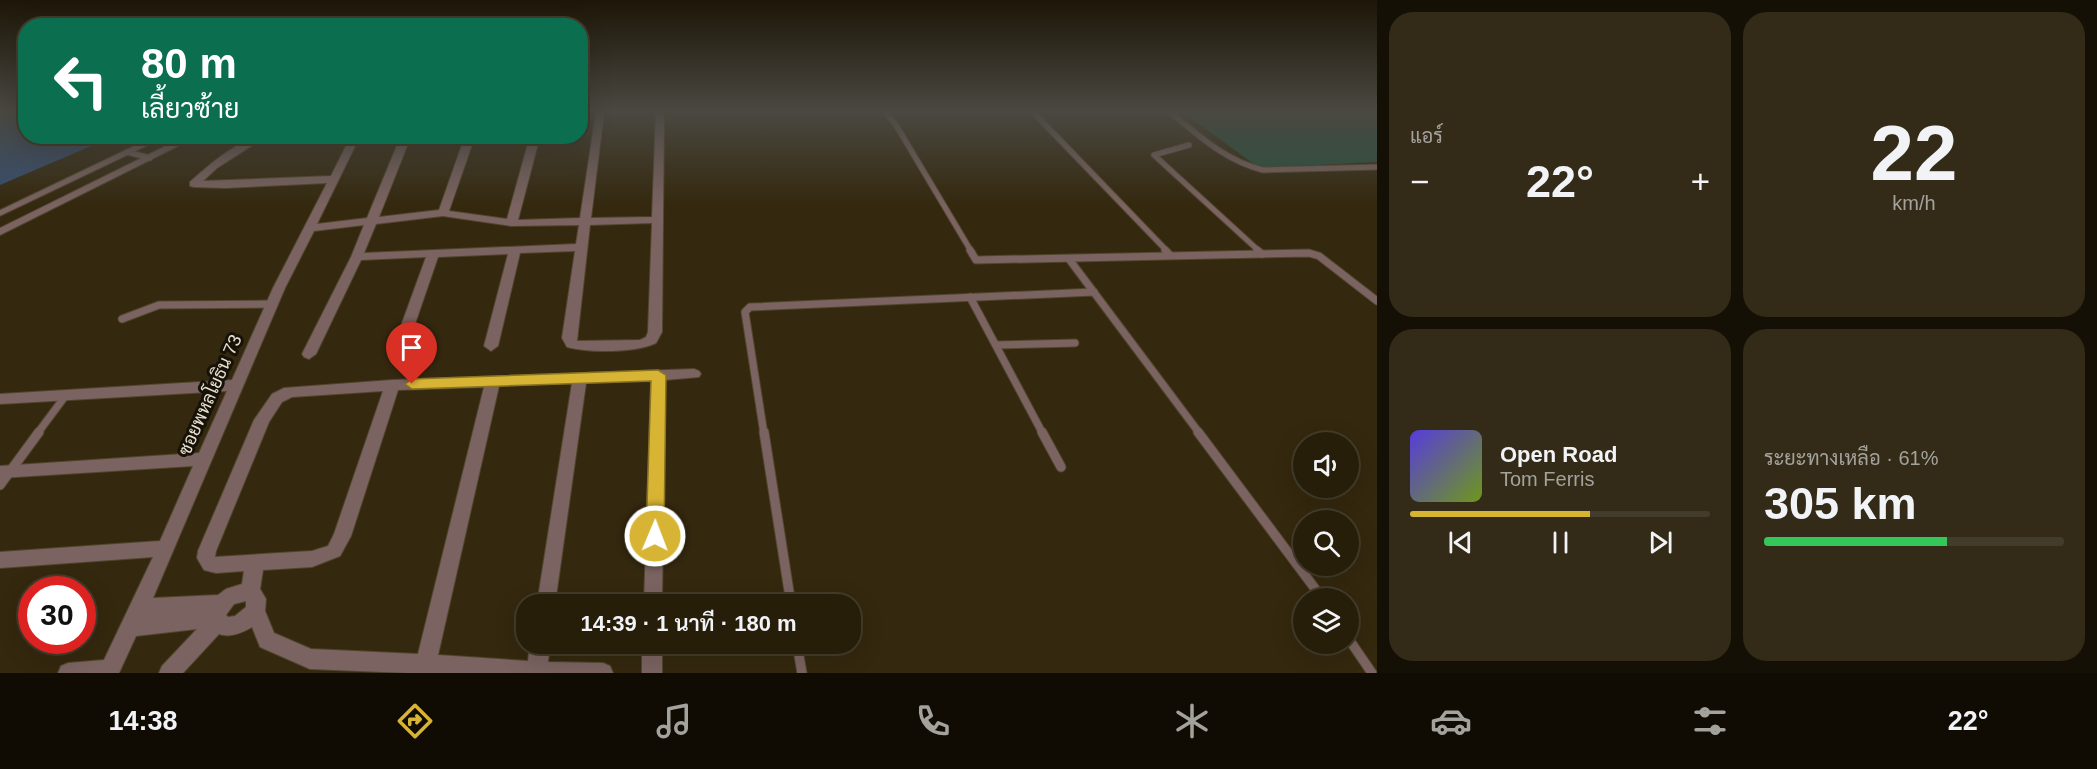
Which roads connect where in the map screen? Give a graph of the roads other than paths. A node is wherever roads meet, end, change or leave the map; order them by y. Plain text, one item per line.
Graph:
1 (596, 143) edge
2 (659, 143) edge
3 (907, 143) edge
4 (1063, 143) edge
5 (1212, 143) edge
6 (145, 144) edge
7 (178, 144) edge
8 (250, 144) edge
9 (352, 144) edge
10 (403, 144) edge
11 (467, 144) edge
12 (533, 144) edge
13 (1189, 145) dead end
14 (127, 153) junction
15 (150, 158) junction
16 (1377, 167) edge
17 (335, 179) junction
18 (0, 213) edge
19 (443, 213) junction
20 (586, 220) junction
21 (656, 220) junction
22 (369, 223) junction
23 (511, 223) junction
24 (310, 228) junction
25 (0, 232) edge
26 (581, 248) junction
27 (515, 249) junction
28 (434, 252) junction
29 (1262, 254) junction
30 (1170, 255) junction
31 (357, 257) junction
32 (1069, 259) junction
33 (1094, 292) junction
34 (970, 297) junction
35 (1377, 301) edge
36 (272, 304) junction
37 (122, 320) dead end
38 (1075, 343) dead end
39 (996, 345) junction
40 (491, 346) dead end
41 (309, 354) dead end
42 (398, 356) dead end
43 (694, 374) dead end
44 (658, 375) junction
45 (580, 376) junction
46 (494, 381) junction
47 (235, 385) junction
48 (392, 385) junction
49 (66, 395) junction
50 (0, 399) edge
51 (203, 459) junction
52 (1060, 467) dead end
53 (3, 476) edge
54 (165, 548) junction
55 (0, 560) edge
56 (255, 563) junction
57 (1315, 588) edge
58 (547, 594) edge
59 (653, 594) edge
60 (789, 594) edge
61 (252, 602) junction
62 (140, 607) junction
63 (218, 614) junction
64 (131, 627) junction
65 (539, 654) edge
66 (652, 654) edge
67 (799, 654) edge
68 (1359, 654) edge
69 (307, 666) edge
70 (424, 668) edge
71 (109, 671) edge
72 (536, 672) edge
73 (68, 673) edge
74 (169, 673) edge
75 (603, 673) edge
76 (652, 673) edge
77 (802, 673) edge
78 (1372, 673) edge

1 - 20 street
2 - 21 street
3 - 32 lane
4 - 30 lane
5 - 16 lane
6 - 14 lane
7 - 15 street
8 - 17 street
9 - 17 street, ซอยพหลโยธิน 73
10 - 22 street
11 - 19 street
12 - 23 street
13 - 29 lane
14 - 15 lane
14 - 18 lane
15 - 25 street
17 - 24 street, ซอยพหลโยธิน 73
19 - 22 street
19 - 23 street
20 - 21 street
20 - 23 street
20 - 26 street
21 - 26 street
22 - 24 street
22 - 31 street
24 - 36 street, ซอยพหลโยธิน 73
26 - 27 street
27 - 28 street
27 - 40 street
28 - 31 street
28 - 42 street
29 - 30 lane
29 - 35 lane
30 - 32 lane
31 - 41 street
32 - 33 lane
33 - 34 lane
33 - 57 lane
34 - 39 lane
34 - 60 lane
36 - 37 lane
36 - 47 street, ซอยพหลโยธิน 73
38 - 39 lane
39 - 52 lane
43 - 44 street
44 - 45 street
44 - 59 street
45 - 46 street
45 - 58 street
46 - 48 street
46 - 70 street
47 - 49 street
47 - 51 street, ซอยพหลโยธิน 73
48 - 56 street
48 - 56 street
49 - 50 street
49 - 53 lane
51 - 53 street
51 - 54 street, ซอยพหลโยธิน 73
54 - 55 street
54 - 62 street, ซอยพหลโยธิน 73
56 - 61 street
61 - 63 street
61 - 63 street
61 - 69 street
62 - 63 street
62 - 64 street, ซอยพหลโยธิน 73
63 - 64 street
63 - 74 street
64 - 71 street, ซอยพหลโยธิน 73
65 - 72 street
66 - 76 street
67 - 77 lane
68 - 78 lane
69 - 70 street
70 - 72 street
71 - 73 street
72 - 75 street

